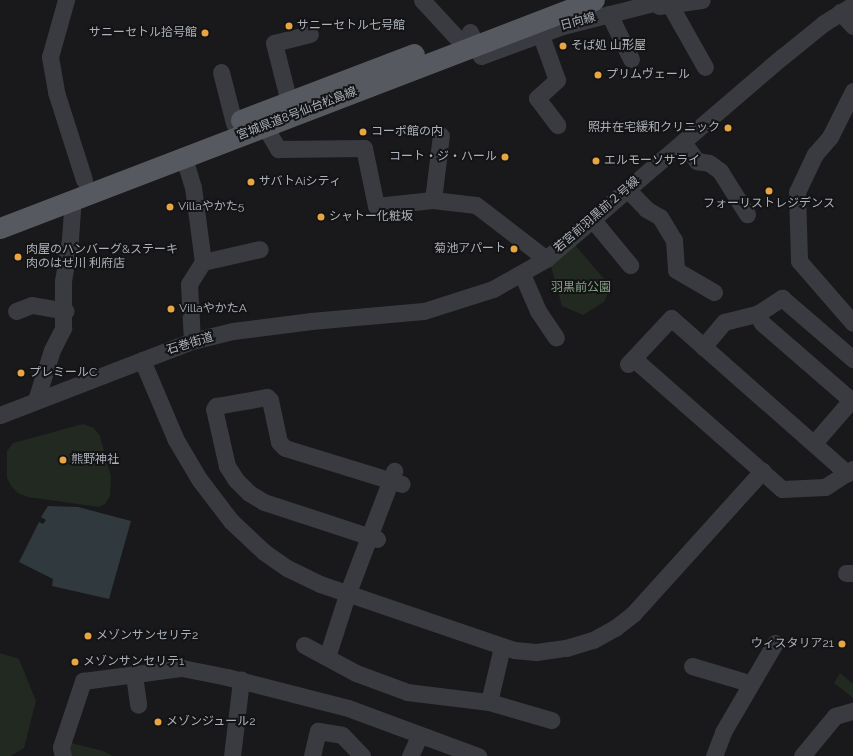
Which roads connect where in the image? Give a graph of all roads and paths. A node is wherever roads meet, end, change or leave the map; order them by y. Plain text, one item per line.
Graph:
1 (66, 0) edge
2 (422, 0) edge
3 (556, 0) edge
4 (702, 0) edge
5 (652, 2) edge
6 (670, 5) junction
7 (602, 7) edge
8 (847, 8) edge
9 (853, 26) edge
10 (540, 33) junction
11 (310, 34) dead end
12 (467, 38) junction
13 (631, 59) dead end
14 (705, 67) dead end
15 (221, 72) dead end
16 (853, 91) edge
17 (288, 102) junction
18 (234, 123) junction
19 (557, 125) dead end
20 (265, 127) junction
21 (440, 135) dead end
22 (683, 142) junction
23 (184, 158) junction
24 (84, 180) junction
25 (627, 189) junction
26 (72, 200) junction
27 (433, 200) junction
28 (0, 212) edge
29 (747, 214) dead end
30 (592, 220) junction
31 (0, 228) edge
32 (260, 249) dead end
33 (546, 259) junction
34 (203, 262) junction
35 (630, 265) dead end
36 (522, 274) junction
37 (714, 292) dead end
38 (16, 311) dead end
39 (65, 311) junction
40 (757, 314) junction
41 (390, 315) joint
42 (853, 323) edge
43 (556, 338) dead end
44 (192, 341) junction
45 (703, 346) junction
46 (853, 359) edge
47 (142, 360) junction
48 (852, 399) edge
49 (36, 400) junction
50 (0, 415) edge
51 (814, 443) junction
52 (850, 471) edge
53 (762, 472) junction
54 (373, 538) junction
55 (347, 595) junction
56 (775, 643) dead end
57 (304, 644) dead end
58 (502, 647) junction
59 (327, 657) junction
60 (692, 666) dead end
61 (134, 674) junction
62 (241, 680) junction
63 (749, 683) junction
64 (489, 702) junction
65 (138, 705) dead end
66 (853, 711) edge
67 (551, 720) dead end
68 (420, 735) junction
69 (474, 755) edge
70 (63, 756) edge
71 (232, 756) edge
72 (312, 756) edge
73 (362, 756) edge
74 (410, 756) edge
75 (714, 756) edge
76 (802, 756) edge

1 - 24 street
2 - 12 street, 日向線
3 - 12 main road, 宮城県道8号仙台松島線
4 - 6 street, 日向線
5 - 6 street, 日向線
5 - 7 street, 日向線
6 - 14 street
7 - 10 street, 日向線
7 - 12 main road, 宮城県道8号仙台松島線
7 - 13 street
8 - 9 street
8 - 22 street, 若宮前羽黒前２号線
10 - 12 street, 日向線
10 - 19 street
11 - 17 street
12 - 17 main road, 宮城県道8号仙台松島線
12 - 20 main road, 宮城県道8号仙台松島線
15 - 18 street
16 - 42 street
17 - 18 main road, 宮城県道8号仙台松島線
18 - 24 main road, 宮城県道8号仙台松島線
20 - 23 main road, 宮城県道8号仙台松島線
20 - 27 street
21 - 27 street
22 - 25 street, 若宮前羽黒前２号線
22 - 29 street
23 - 26 main road, 宮城県道8号仙台松島線
23 - 34 street
24 - 28 main road, 宮城県道8号仙台松島線
25 - 30 street, 若宮前羽黒前２号線
25 - 37 street
26 - 31 main road, 宮城県道8号仙台松島線
26 - 39 street
27 - 33 street
30 - 33 street, 若宮前羽黒前２号線
30 - 35 street
32 - 34 street
33 - 36 street, 若宮前羽黒前２号線
34 - 44 street
36 - 41 street, 若宮前羽黒前２号線
36 - 43 street
38 - 39 street
39 - 49 street
40 - 45 street
40 - 46 street
40 - 48 street
41 - 44 street, 石巻街道
44 - 47 street, 石巻街道
45 - 51 street
45 - 53 street
47 - 49 street, 石巻街道
47 - 55 street
48 - 51 street
49 - 50 street, 石巻街道
51 - 52 street
52 - 53 street
53 - 58 street
54 - 54 street
54 - 55 street
55 - 58 street
55 - 59 street
56 - 63 street
57 - 59 street
58 - 64 street
59 - 64 street
60 - 63 street
61 - 62 street
61 - 65 street
61 - 70 street
62 - 68 street
62 - 71 street
63 - 75 street
64 - 67 street
66 - 76 street
68 - 69 street
68 - 74 street
72 - 73 street

